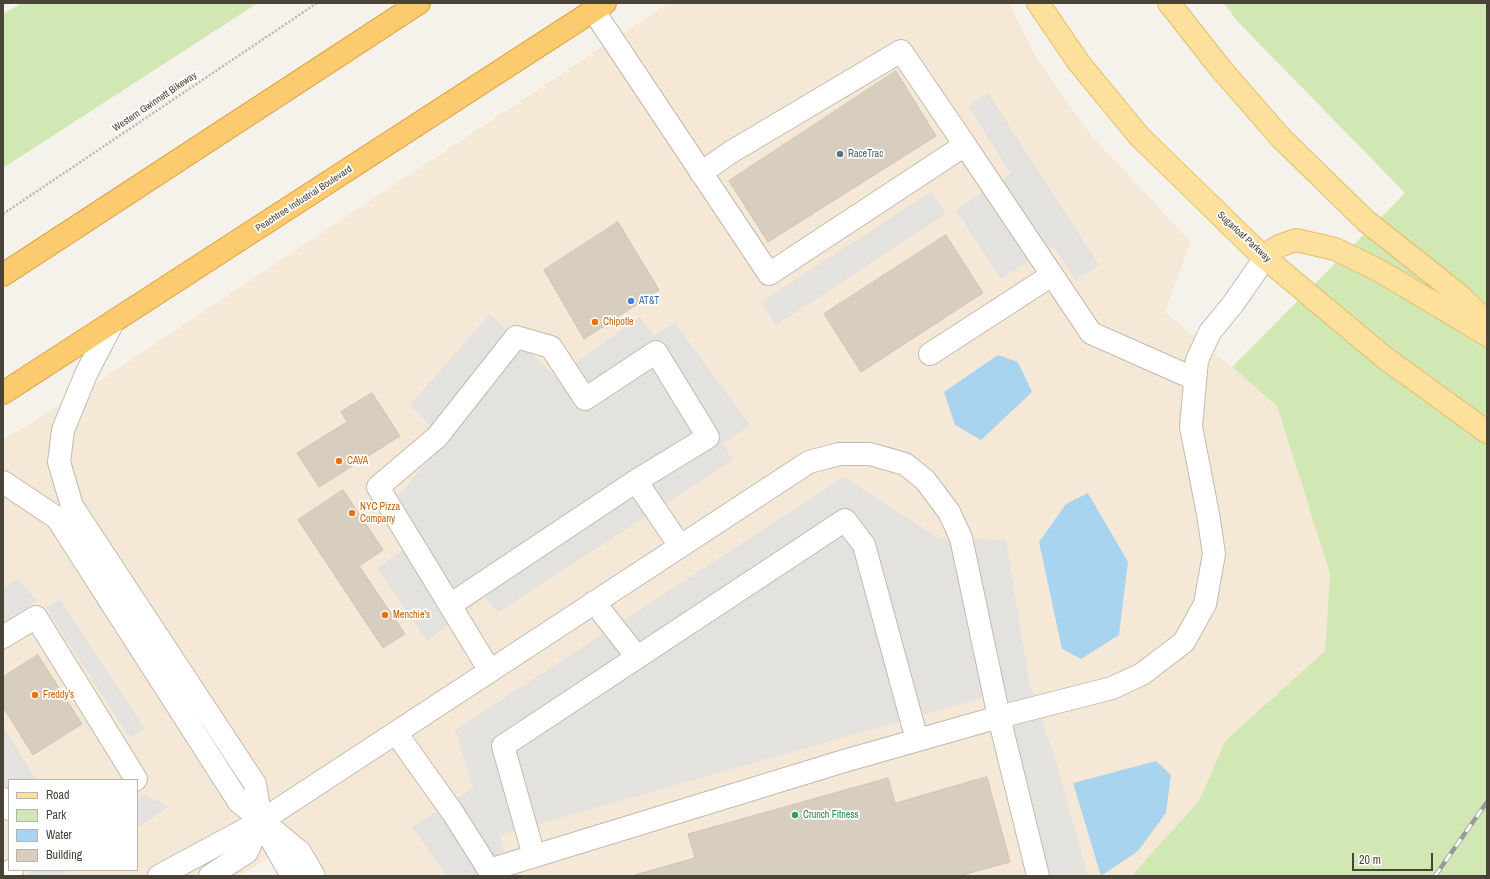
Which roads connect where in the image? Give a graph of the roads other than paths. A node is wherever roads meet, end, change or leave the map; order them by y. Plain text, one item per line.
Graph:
1 (420, 3) edge
2 (1038, 3) edge
3 (1170, 3) edge
4 (599, 7) edge
5 (965, 146) junction
6 (701, 173) junction
7 (1265, 258) junction
8 (3, 275) edge
9 (1052, 275) junction
10 (113, 322) junction
11 (1487, 322) edge
12 (1487, 335) edge
13 (930, 354) dead end
14 (1196, 379) junction
15 (3, 393) edge
16 (1487, 432) edge
17 (636, 481) junction
18 (3, 482) edge
19 (680, 546) junction
20 (594, 602) junction
21 (450, 605) junction
22 (3, 638) edge
23 (637, 657) junction
24 (490, 671) junction
25 (999, 716) junction
26 (396, 733) junction
27 (917, 740) junction
28 (136, 779) edge
29 (261, 821) junction
30 (534, 856) junction
31 (490, 873) edge
32 (159, 876) edge
33 (210, 876) edge
34 (292, 876) edge
35 (314, 876) edge
36 (1038, 876) edge

1 - 8 highway
2 - 7 main road, Sugarloaf Parkway
3 - 11 main road
4 - 6 lane
4 - 10 highway, Peachtree Industrial Boulevard
5 - 6 lane
5 - 6 lane
5 - 9 lane
7 - 12 main road
7 - 14 lane
7 - 16 main road, Sugarloaf Parkway
9 - 13 lane
9 - 14 lane
10 - 15 highway, Peachtree Industrial Boulevard
10 - 29 lane
14 - 25 lane
17 - 19 lane
17 - 21 lane
17 - 21 lane
18 - 29 lane
19 - 20 lane
19 - 25 lane
20 - 23 lane
20 - 24 lane
21 - 24 lane
22 - 28 lane
23 - 27 lane
23 - 30 lane
24 - 26 lane
25 - 27 lane
25 - 36 lane
26 - 29 lane
26 - 31 lane
27 - 30 lane
29 - 32 lane
29 - 33 lane
29 - 34 lane
29 - 35 lane
30 - 31 lane

